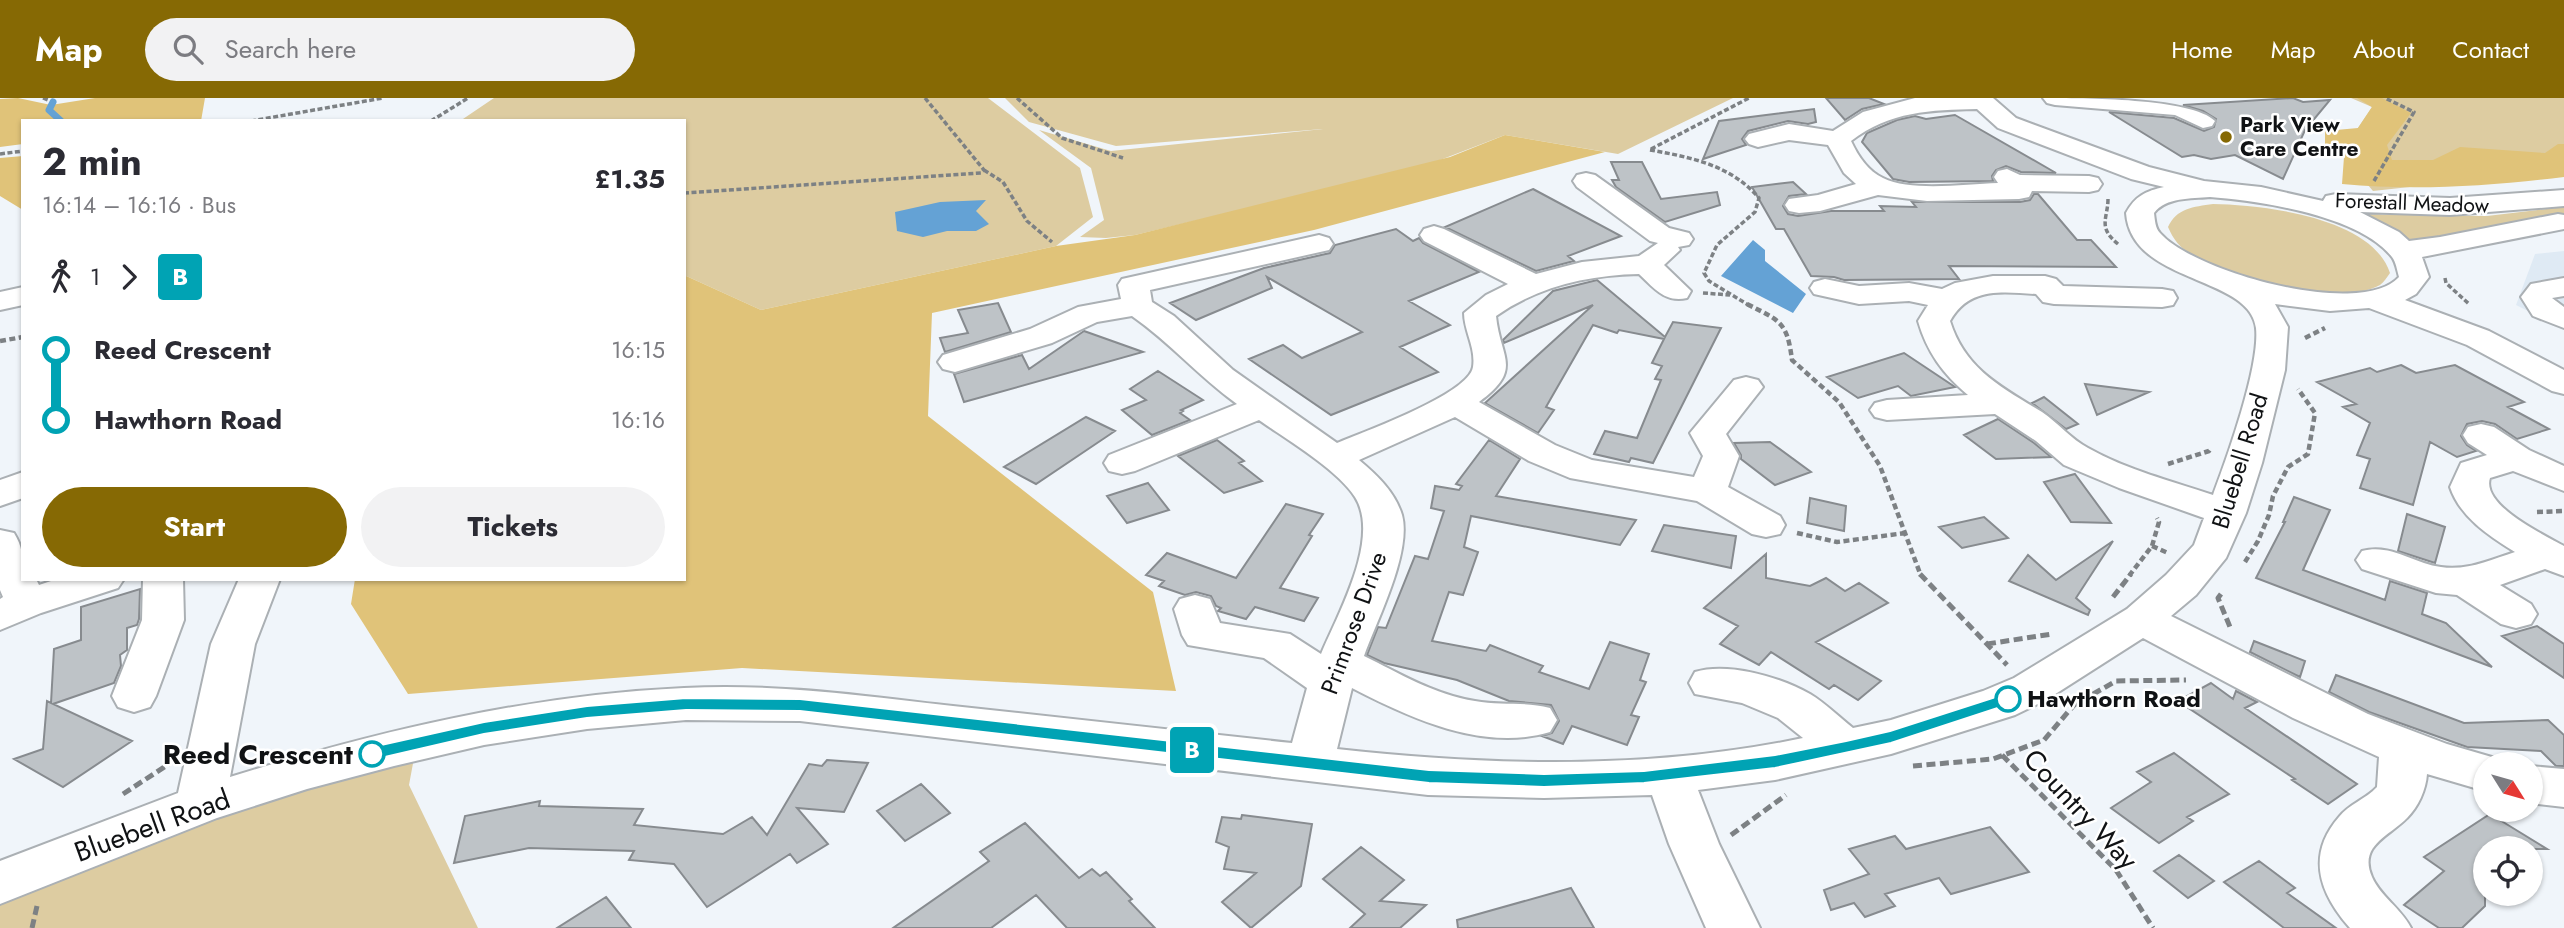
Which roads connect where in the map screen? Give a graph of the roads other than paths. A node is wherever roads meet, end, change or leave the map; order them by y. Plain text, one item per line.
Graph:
1 (2056, 98) edge
2 (1980, 100) edge
3 (1925, 101) edge
4 (2203, 121) dead end
5 (1758, 139) dead end
6 (1838, 139) junction
7 (2109, 162) junction
8 (1586, 181) dead end
9 (2090, 184) dead end
10 (1879, 186) junction
11 (2210, 189) junction
12 (2261, 193) junction
13 (2564, 198) edge
14 (2147, 203) junction
15 (1799, 205) dead end
16 (2564, 221) edge
17 (1434, 235) dead end
18 (1319, 244) dead end
19 (2409, 264) junction
20 (1646, 265) junction
21 (2232, 283) junction
22 (1535, 285) junction
23 (2564, 287) edge
24 (1825, 288) dead end
25 (1676, 291) dead end
26 (21, 296) edge
27 (1136, 296) junction
28 (2162, 298) dead end
29 (1947, 299) junction
30 (2374, 299) junction
31 (0, 301) edge
32 (2334, 313) junction
33 (2564, 319) edge
34 (21, 322) edge
35 (0, 326) edge
36 (2288, 337) junction
37 (955, 362) dead end
38 (2564, 372) edge
39 (2564, 384) edge
40 (1746, 387) dead end
41 (1456, 403) junction
42 (1999, 403) junction
43 (1262, 406) junction
44 (1887, 410) dead end
45 (2481, 435) dead end
46 (1334, 457) junction
47 (2516, 458) junction
48 (1122, 463) dead end
49 (2564, 480) edge
50 (21, 484) edge
51 (1708, 492) junction
52 (0, 495) edge
53 (2227, 513) junction
54 (1766, 525) road end
55 (0, 542) edge
56 (2557, 559) edge
57 (2376, 560) dead end
58 (98, 581) edge
59 (163, 581) edge
60 (263, 581) edge
61 (2466, 582) junction
62 (1195, 609) dead end
63 (13, 610) edge
64 (2125, 611) junction
65 (2516, 614) dead end
66 (1335, 672) junction
67 (1711, 683) dead end
68 (134, 696) dead end
69 (1534, 720) dead end
70 (1846, 747) junction
71 (2402, 748) junction
72 (1310, 764) junction
73 (2473, 769) edge
74 (1669, 776) junction
75 (2543, 786) edge
76 (2564, 788) edge
77 (200, 806) junction
78 (19, 891) edge
79 (1733, 928) edge
80 (2384, 928) edge

1 - 4 street
2 - 3 street
2 - 7 street
3 - 6 street
5 - 6 street
6 - 10 street
7 - 11 street
7 - 14 street
8 - 20 street
9 - 10 street
10 - 15 street
11 - 12 street
11 - 14 street
12 - 13 street, Forestall Meadow
12 - 19 street
14 - 21 street
16 - 19 street, Forestall Meadow
17 - 22 street
18 - 27 street
19 - 30 street
19 - 38 street
20 - 22 street
20 - 25 street
21 - 32 street
21 - 36 street
22 - 41 street
23 - 33 street
24 - 29 street
26 - 31 street
27 - 37 street
27 - 43 street, Primrose Drive
28 - 29 street
29 - 42 street
30 - 32 street
30 - 39 street
32 - 36 street
34 - 35 street
36 - 53 street, Bluebell Road
40 - 51 street
41 - 46 street
41 - 51 street
42 - 44 street
42 - 53 street
43 - 46 street, Primrose Drive
43 - 48 street
45 - 47 street
46 - 66 street, Primrose Drive
47 - 49 street
47 - 56 street
50 - 52 street
51 - 54 street
53 - 64 street, Bluebell Road
55 - 63 street
56 - 61 street
57 - 61 street
58 - 63 street
59 - 68 street
60 - 77 street
61 - 65 street
62 - 66 street
64 - 70 street, Bluebell Road
64 - 71 street
66 - 69 street
66 - 72 street, Primrose Drive
67 - 70 street
70 - 74 street, Bluebell Road
71 - 73 street
71 - 80 street
72 - 74 street, Bluebell Road
72 - 77 street, Bluebell Road
74 - 79 street
75 - 76 street
77 - 78 street, Bluebell Road

